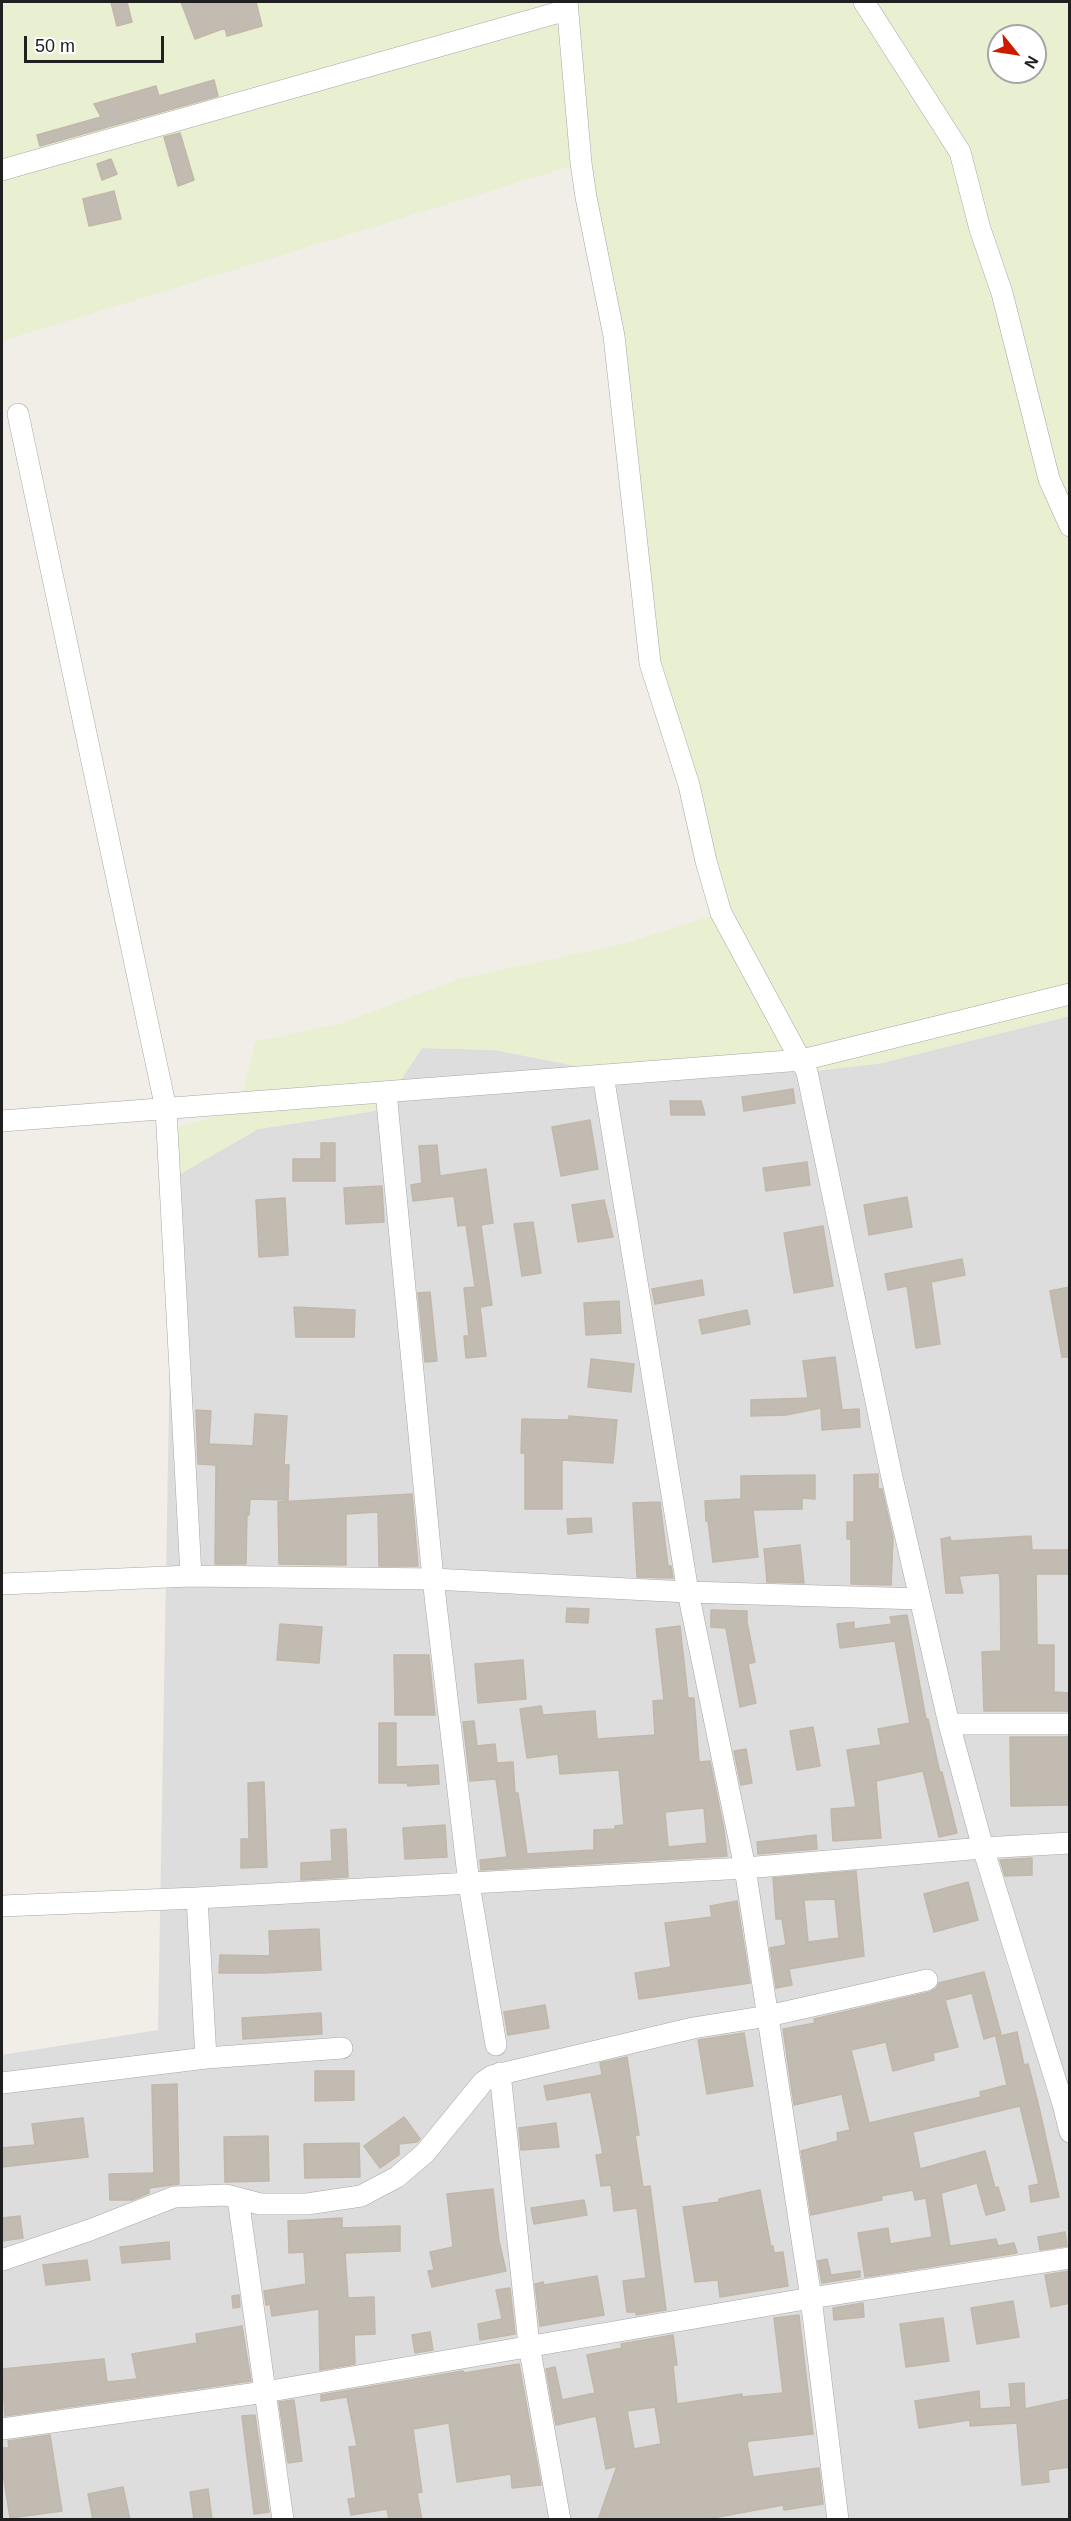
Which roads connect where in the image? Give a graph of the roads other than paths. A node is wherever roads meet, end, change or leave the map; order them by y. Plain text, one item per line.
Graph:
1 (864, 2) edge
2 (567, 6) edge
3 (2, 170) edge
4 (18, 414) dead end
5 (1070, 526) edge
6 (1070, 994) edge
7 (802, 1060) junction
8 (603, 1075) junction
9 (386, 1092) junction
10 (166, 1109) junction
11 (2, 1121) edge
12 (191, 1576) junction
13 (433, 1579) junction
14 (2, 1584) edge
15 (688, 1592) junction
16 (921, 1599) junction
17 (949, 1724) junction
18 (1070, 1725) edge
19 (1070, 1843) edge
20 (983, 1848) junction
21 (745, 1868) junction
22 (469, 1884) junction
23 (197, 1898) junction
24 (2, 1906) edge
25 (927, 1980) dead end
26 (768, 2016) junction
27 (496, 2045) dead end
28 (342, 2048) dead end
29 (206, 2058) junction
30 (500, 2073) junction
31 (2, 2082) edge
32 (1070, 2132) edge
33 (238, 2198) junction
34 (1070, 2258) edge
35 (2, 2260) edge
36 (811, 2298) junction
37 (529, 2345) junction
38 (265, 2392) junction
39 (2, 2429) edge
40 (284, 2520) edge
41 (560, 2520) edge
42 (838, 2520) edge

1 - 5 street
2 - 3 street
2 - 7 street
4 - 10 street
6 - 7 street
7 - 8 street
7 - 16 street
8 - 9 street
8 - 15 street
9 - 10 street
9 - 13 street
10 - 11 street
10 - 12 street
12 - 13 street
12 - 14 street
13 - 15 street
13 - 22 street
15 - 16 street
15 - 21 street
16 - 17 street
17 - 18 street
17 - 20 street
19 - 20 street
20 - 21 street
20 - 32 street
21 - 22 street
21 - 26 street
22 - 23 street
22 - 27 street
23 - 24 street
23 - 29 street
25 - 26 street
26 - 30 street
26 - 36 street
28 - 29 street
29 - 31 street
30 - 33 street
30 - 37 street
33 - 35 street
33 - 38 street
34 - 36 street
36 - 37 street
36 - 42 street
37 - 38 street
37 - 41 street
38 - 39 street
38 - 40 street

